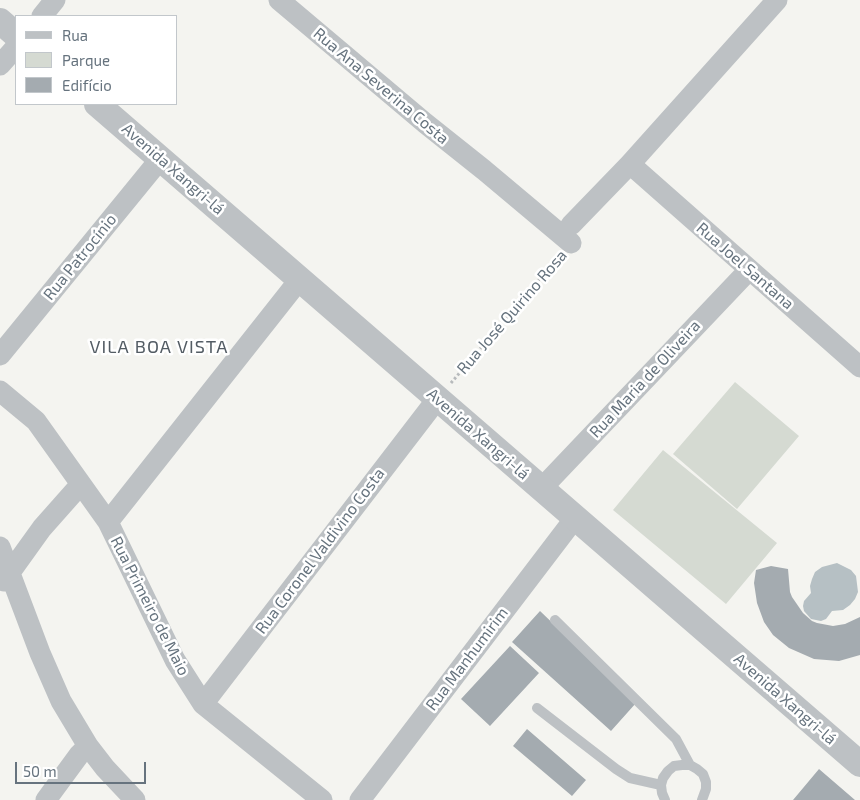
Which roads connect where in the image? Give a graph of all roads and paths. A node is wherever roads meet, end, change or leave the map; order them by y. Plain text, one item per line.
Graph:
1 (55, 0) edge
2 (279, 0) edge
3 (777, 0) edge
4 (43, 15) edge
5 (0, 21) edge
6 (15, 34) edge
7 (15, 48) edge
8 (0, 65) edge
9 (98, 105) edge
10 (161, 158) junction
11 (630, 164) junction
12 (484, 170) joint
13 (571, 234) junction
14 (749, 270) junction
15 (300, 278) junction
16 (0, 355) edge
17 (860, 367) edge
18 (0, 391) edge
19 (438, 398) junction
20 (82, 484) junction
21 (542, 489) junction
22 (575, 518) junction
23 (108, 522) junction
24 (0, 547) edge
25 (5, 580) edge
26 (555, 620) dead end
27 (203, 704) junction
28 (536, 708) dead end
29 (88, 746) junction
30 (860, 764) edge
31 (690, 765) junction
32 (663, 793) edge
33 (705, 799) edge
34 (46, 800) edge
35 (135, 800) edge
36 (322, 800) edge
37 (360, 800) edge
38 (652, 800) edge

1 - 4 street
2 - 12 street, Rua Ana Severina Costa
3 - 11 street
5 - 6 street
7 - 8 street
9 - 10 street, Avenida Xangri-lá
10 - 15 street, Avenida Xangri-lá
10 - 16 street, Rua Patrocínio
11 - 13 street
11 - 14 street, Rua Joel Santana
12 - 13 street, Rua José Quirino Rosa
13 - 19 path, Rua José Quirino Rosa
14 - 17 street, Rua Joel Santana
14 - 21 street, Rua Maria de Oliveira
15 - 19 street, Avenida Xangri-lá
15 - 23 street
18 - 20 street, Rua Primeiro de Maio
19 - 21 street, Avenida Xangri-lá
19 - 27 street, Rua Coronel Valdivino Costa
20 - 23 street, Rua Primeiro de Maio
20 - 25 street
21 - 22 street, Avenida Xangri-lá
22 - 30 street, Avenida Xangri-lá
22 - 37 street, Rua Manhumirim
23 - 27 street, Rua Primeiro de Maio
24 - 25 street
25 - 29 street
26 - 31 lane
27 - 36 street, Rua Primeiro de Maio
28 - 32 lane
29 - 34 street
29 - 35 street
31 - 32 lane
31 - 33 lane
32 - 38 lane

